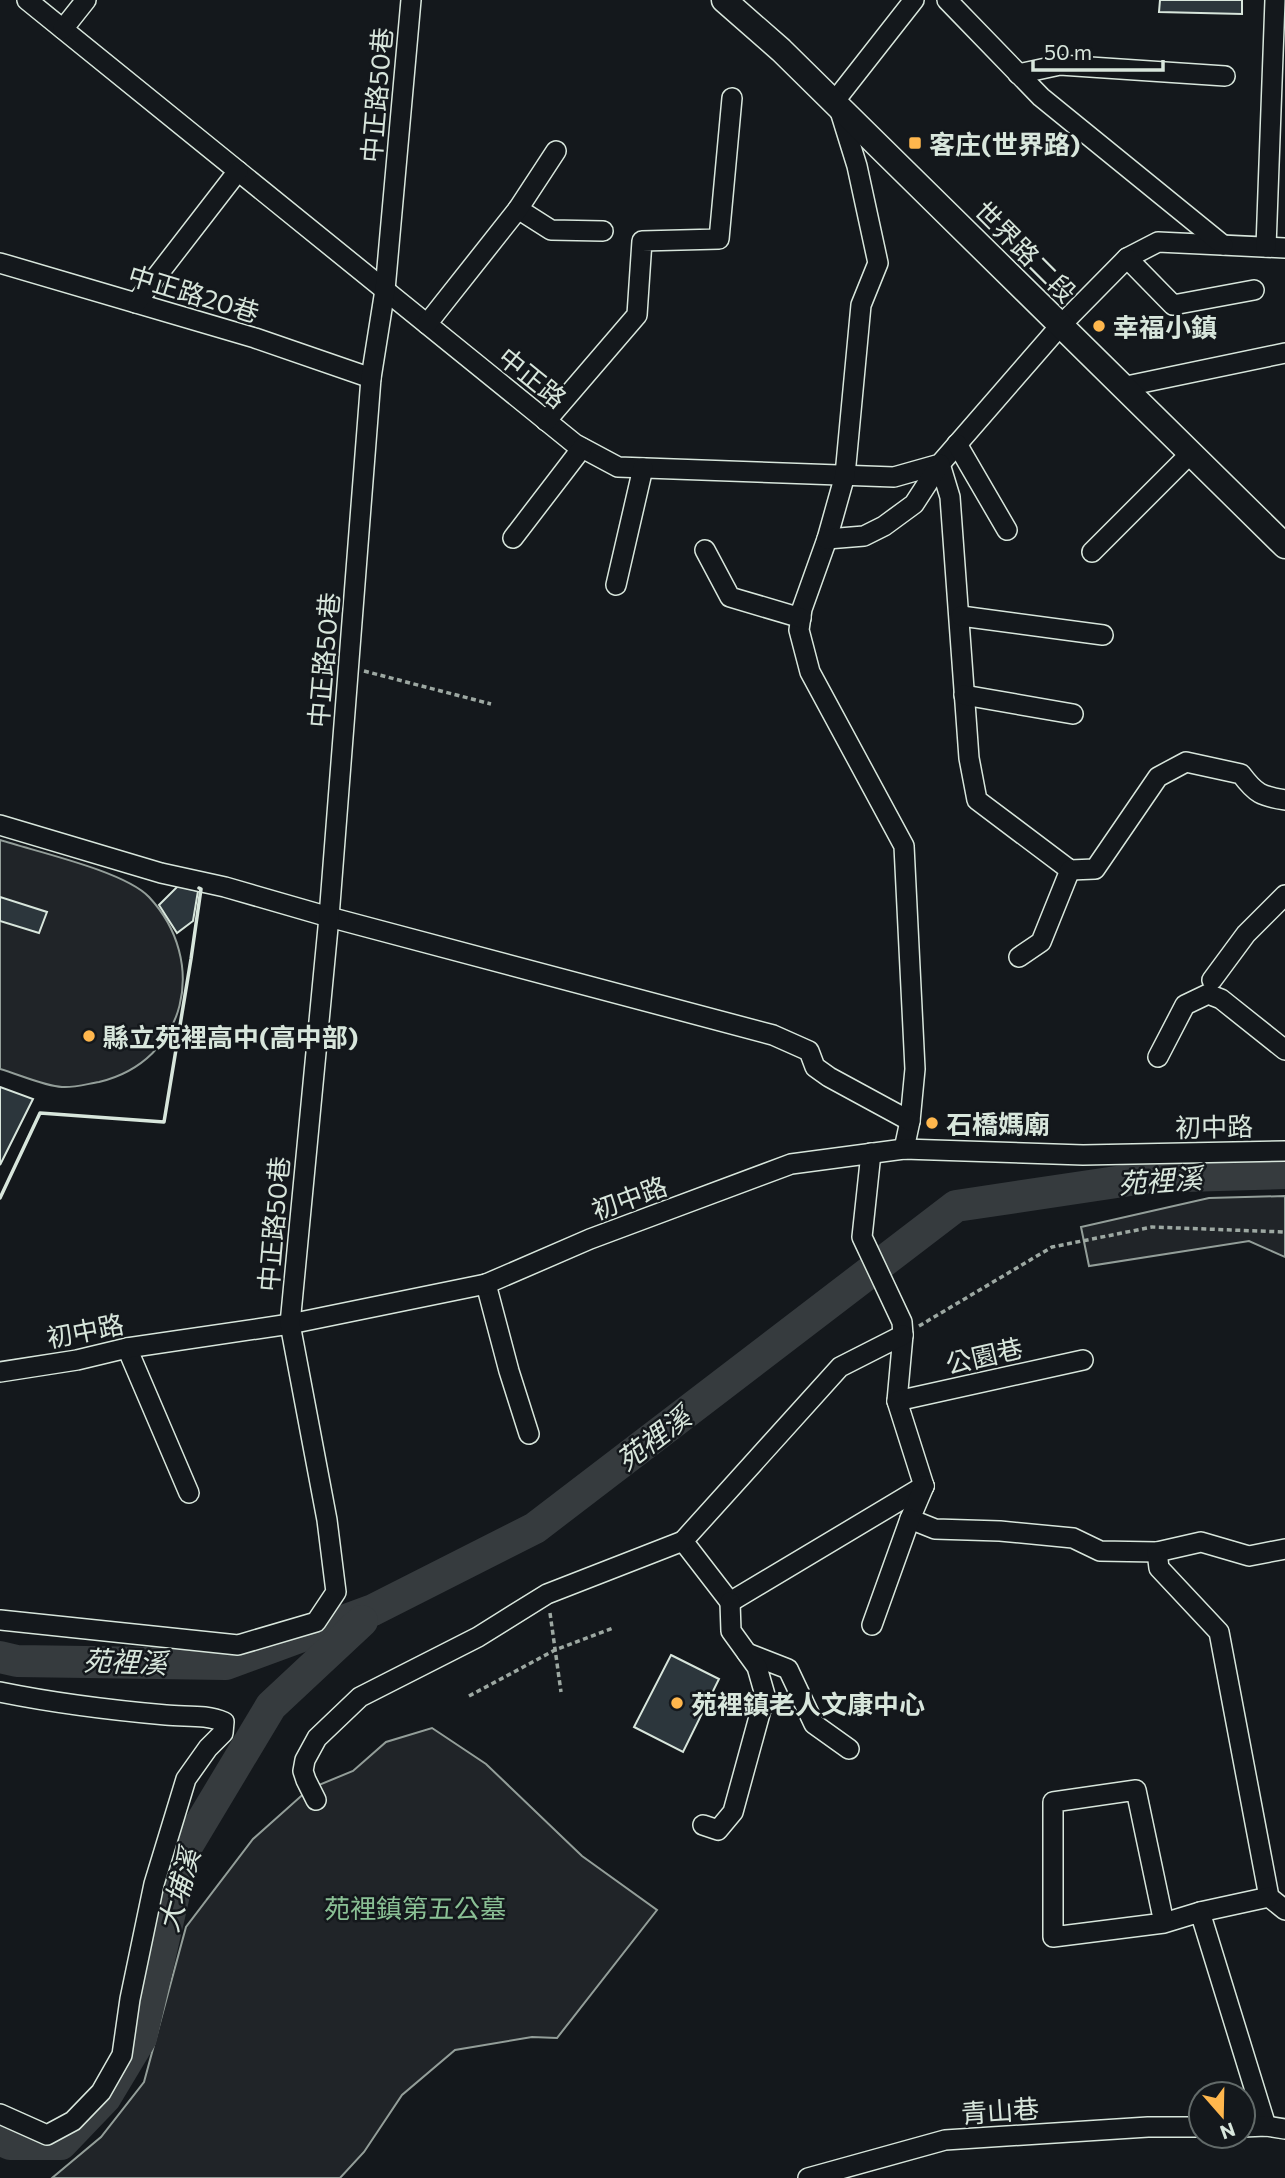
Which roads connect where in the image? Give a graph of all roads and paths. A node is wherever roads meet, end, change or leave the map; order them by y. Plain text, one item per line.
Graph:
1 (27, 0) edge
2 (86, 0) edge
3 (411, 0) edge
4 (724, 0) edge
5 (914, 0) edge
6 (947, 0) edge
7 (1275, 0) edge
8 (63, 29) junction
9 (1018, 74) junction
10 (1224, 76) dead end
11 (732, 98) dead end
12 (836, 105) junction
13 (556, 151) dead end
14 (238, 171) junction
15 (518, 209) junction
16 (603, 231) dead end
17 (1223, 245) junction
18 (1275, 248) edge
19 (1127, 258) junction
20 (0, 263) edge
21 (385, 290) junction
22 (1254, 290) dead end
23 (136, 303) junction
24 (427, 324) junction
25 (1060, 326) junction
26 (1285, 353) edge
27 (371, 379) junction
28 (1122, 387) junction
29 (546, 421) junction
30 (957, 444) junction
31 (582, 448) junction
32 (1191, 453) junction
33 (940, 464) junction
34 (643, 468) junction
35 (845, 475) junction
36 (1007, 530) dead end
37 (513, 538) dead end
38 (827, 539) junction
39 (1285, 547) edge
40 (705, 550) dead end
41 (1092, 552) dead end
42 (616, 585) dead end
43 (961, 616) junction
44 (801, 618) junction
45 (1104, 635) dead end
46 (349, 667) junction
47 (964, 695) junction
48 (491, 704) dead end
49 (1073, 714) dead end
50 (1285, 800) edge
51 (0, 825) edge
52 (1070, 870) junction
53 (1285, 895) edge
54 (329, 918) junction
55 (1019, 957) dead end
56 (1212, 980) dead end
57 (1285, 1050) edge
58 (1158, 1057) dead end
59 (911, 1121) junction
60 (904, 1149) junction
61 (1285, 1151) edge
62 (871, 1153) junction
63 (1285, 1232) edge
64 (486, 1284) junction
65 (290, 1324) junction
66 (902, 1329) junction
67 (127, 1348) junction
68 (1083, 1360) dead end
69 (0, 1373) edge
70 (897, 1401) junction
71 (529, 1434) dead end
72 (923, 1486) junction
73 (189, 1493) dead end
74 (910, 1519) junction
75 (683, 1541) junction
76 (1285, 1549) edge
77 (1157, 1552) junction
78 (547, 1594) junction
79 (730, 1602) junction
80 (0, 1620) edge
81 (872, 1625) dead end
82 (613, 1628) dead end
83 (555, 1650) junction
84 (747, 1653) junction
85 (0, 1692) edge
86 (561, 1692) dead end
87 (469, 1696) dead end
88 (849, 1749) dead end
89 (316, 1800) dead end
90 (703, 1825) dead end
91 (1269, 1897) junction
92 (1285, 1910) edge
93 (1200, 1912) junction
94 (1164, 1923) junction
95 (0, 2114) edge
96 (1187, 2127) edge
97 (1257, 2127) edge
98 (1276, 2128) edge
99 (808, 2178) edge

1 - 8 street, 中正路
2 - 8 street
3 - 21 street, 中正路50巷
4 - 12 main road, 世界路二段
5 - 12 street
6 - 9 street
7 - 18 street
8 - 14 street, 中正路
9 - 10 street
9 - 17 street
11 - 29 street
12 - 25 main road, 世界路二段
12 - 35 street
13 - 15 street
14 - 21 street, 中正路
14 - 23 street
15 - 16 street
15 - 24 street
17 - 18 street
17 - 19 street
19 - 22 street
19 - 25 street
20 - 23 street, 中正路20巷
21 - 24 street, 中正路
21 - 27 street, 中正路50巷
23 - 27 street, 中正路20巷
24 - 29 street, 中正路
25 - 28 main road, 世界路二段
25 - 30 street
26 - 28 street
27 - 46 street, 中正路50巷
28 - 32 main road, 世界路二段
29 - 31 street, 中正路
30 - 33 street
30 - 36 street
31 - 34 street, 中正路
31 - 37 street
32 - 39 main road, 世界路二段
32 - 41 street
33 - 35 street, 中正路
33 - 38 street
33 - 43 street
34 - 35 street, 中正路
34 - 42 street
35 - 38 street
38 - 44 street
40 - 44 street
43 - 45 street
43 - 47 street
44 - 59 street
46 - 48 path
46 - 54 street, 中正路50巷
47 - 49 street
47 - 52 street
50 - 52 street
51 - 54 street
52 - 55 street
53 - 56 street
54 - 59 street
54 - 65 street, 中正路50巷
57 - 58 street
59 - 60 street
60 - 61 street, 初中路
60 - 62 street, 初中路
62 - 64 street, 初中路
62 - 66 street
63 - 66 path
64 - 65 street, 初中路
64 - 71 street
65 - 67 street, 初中路
65 - 80 street, 中正路50巷
66 - 70 street
66 - 75 street
67 - 69 street, 初中路
67 - 73 street
68 - 70 street, 公園巷
70 - 72 street
72 - 74 street
72 - 79 street
74 - 77 street
74 - 81 street
75 - 78 street
75 - 79 street
76 - 77 street
77 - 91 street
78 - 83 path
78 - 89 street
79 - 84 street
82 - 83 path
83 - 86 path
83 - 87 path
84 - 88 street
84 - 90 street
85 - 95 street
91 - 92 street
91 - 93 street
93 - 94 street
93 - 98 street
94 - 94 street
96 - 99 street, 青山巷
97 - 98 street

